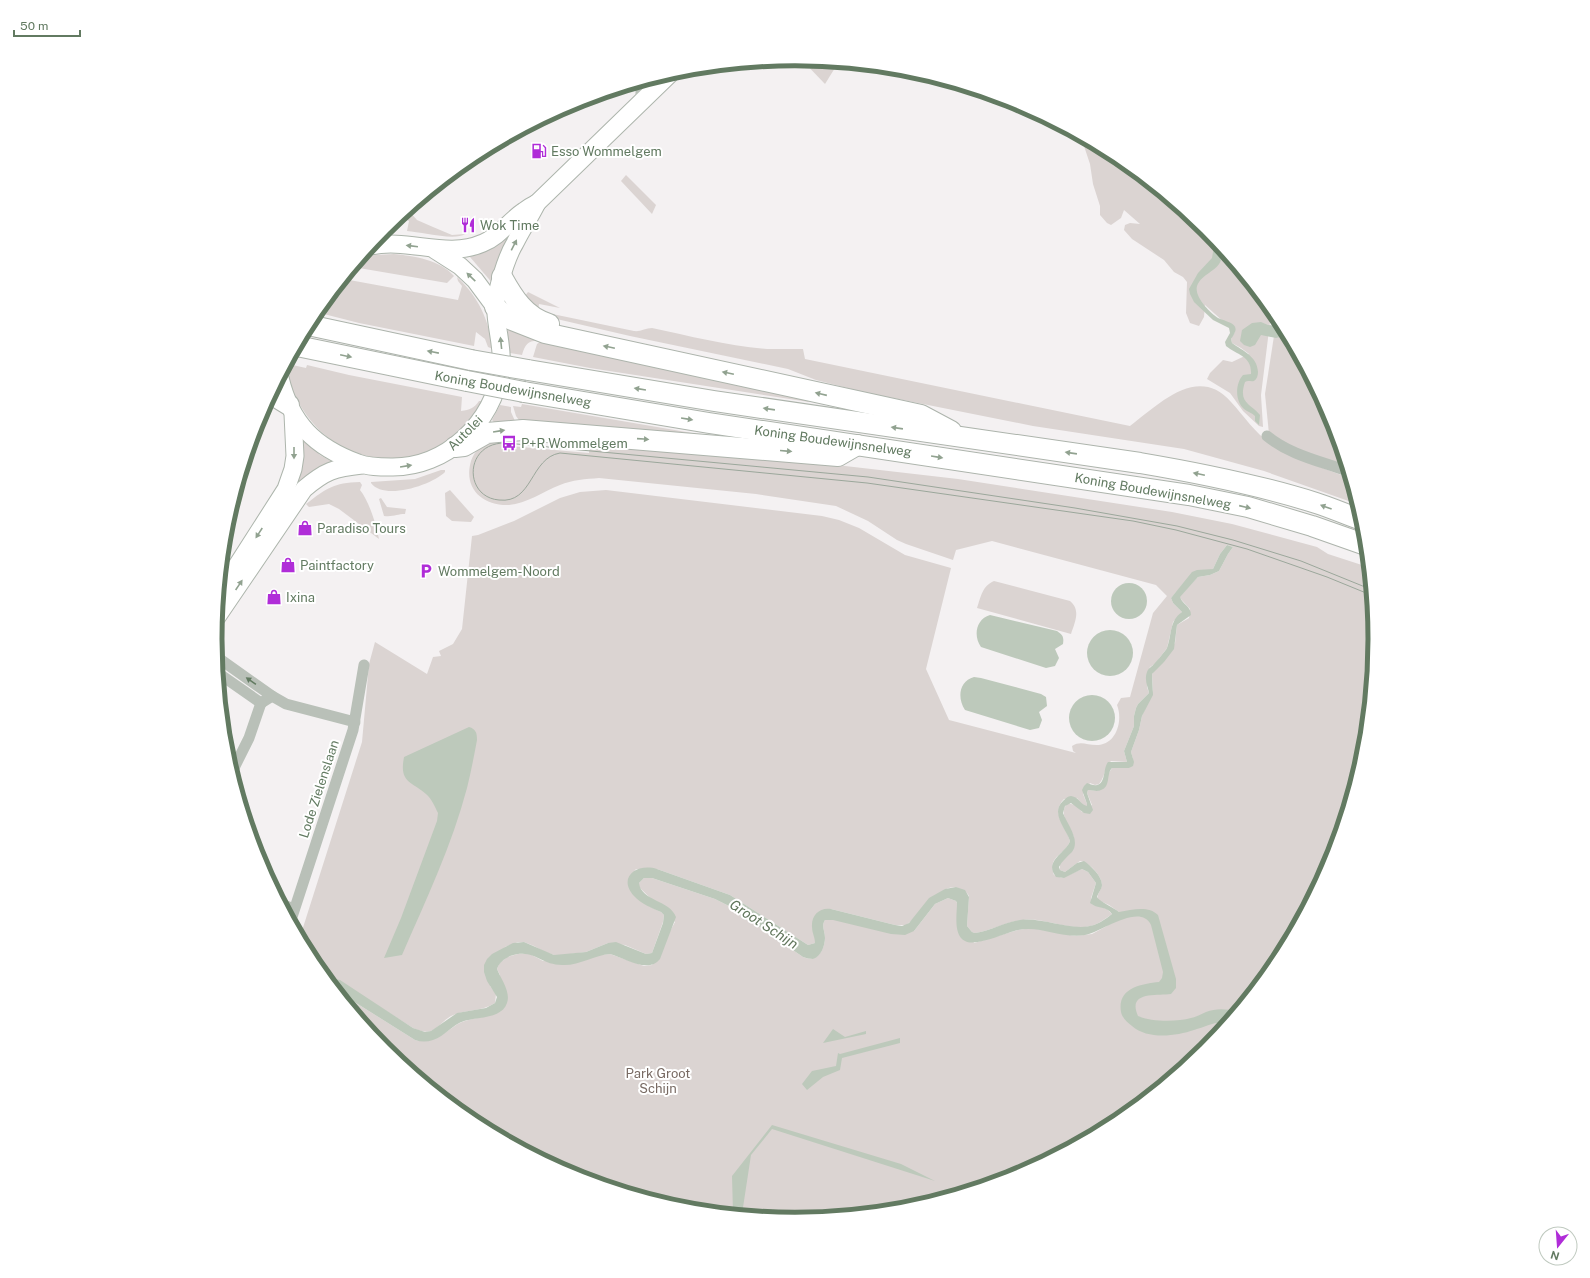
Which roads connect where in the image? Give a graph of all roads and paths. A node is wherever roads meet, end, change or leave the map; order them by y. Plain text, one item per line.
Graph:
1 (660, 83) edge
2 (642, 87) edge
3 (642, 101) junction
4 (537, 203) junction
5 (379, 245) edge
6 (433, 248) junction
7 (502, 277) junction
8 (495, 307) junction
9 (315, 327) edge
10 (581, 341) junction
11 (303, 347) edge
12 (282, 384) edge
13 (276, 398) edge
14 (291, 410) junction
15 (1267, 436) dead end
16 (964, 438) junction
17 (857, 445) junction
18 (455, 447) junction
19 (362, 465) junction
20 (1342, 470) edge
21 (1355, 517) edge
22 (1360, 543) edge
23 (225, 580) edge
24 (223, 608) edge
25 (223, 661) edge
26 (364, 665) dead end
27 (223, 677) edge
28 (272, 696) junction
29 (261, 703) junction
30 (355, 722) junction
31 (236, 764) edge
32 (293, 913) edge

1 - 3 main road, Autolei
2 - 3 street
3 - 4 main road, Autolei
4 - 6 main road, Autolei
7 -> 4 main road, Autolei
6 -> 5 main road, Autolei
8 -> 6 main road, Autolei
7 - 8 main road, Autolei
7 - 10 highway
8 - 10 highway
18 -> 8 main road, Autolei
16 -> 9 highway, Koning Boudewijnsnelweg, bridge
16 -> 10 highway
11 -> 17 highway, Koning Boudewijnsnelweg, bridge
12 - 14 main road, Autolei
13 - 14 highway
14 - 19 main road, Autolei
14 -> 23 main road, Autolei
15 - 20 street
21 -> 16 highway, Koning Boudewijnsnelweg
18 -> 17 highway
17 -> 22 highway, Koning Boudewijnsnelweg
19 -> 18 main road, Autolei
24 -> 19 main road, Autolei
28 -> 25 street
26 - 30 street, Lode Zielenslaan
27 - 29 street
28 - 29 street
28 - 30 street
29 - 31 street
30 - 32 street, Lode Zielenslaan

